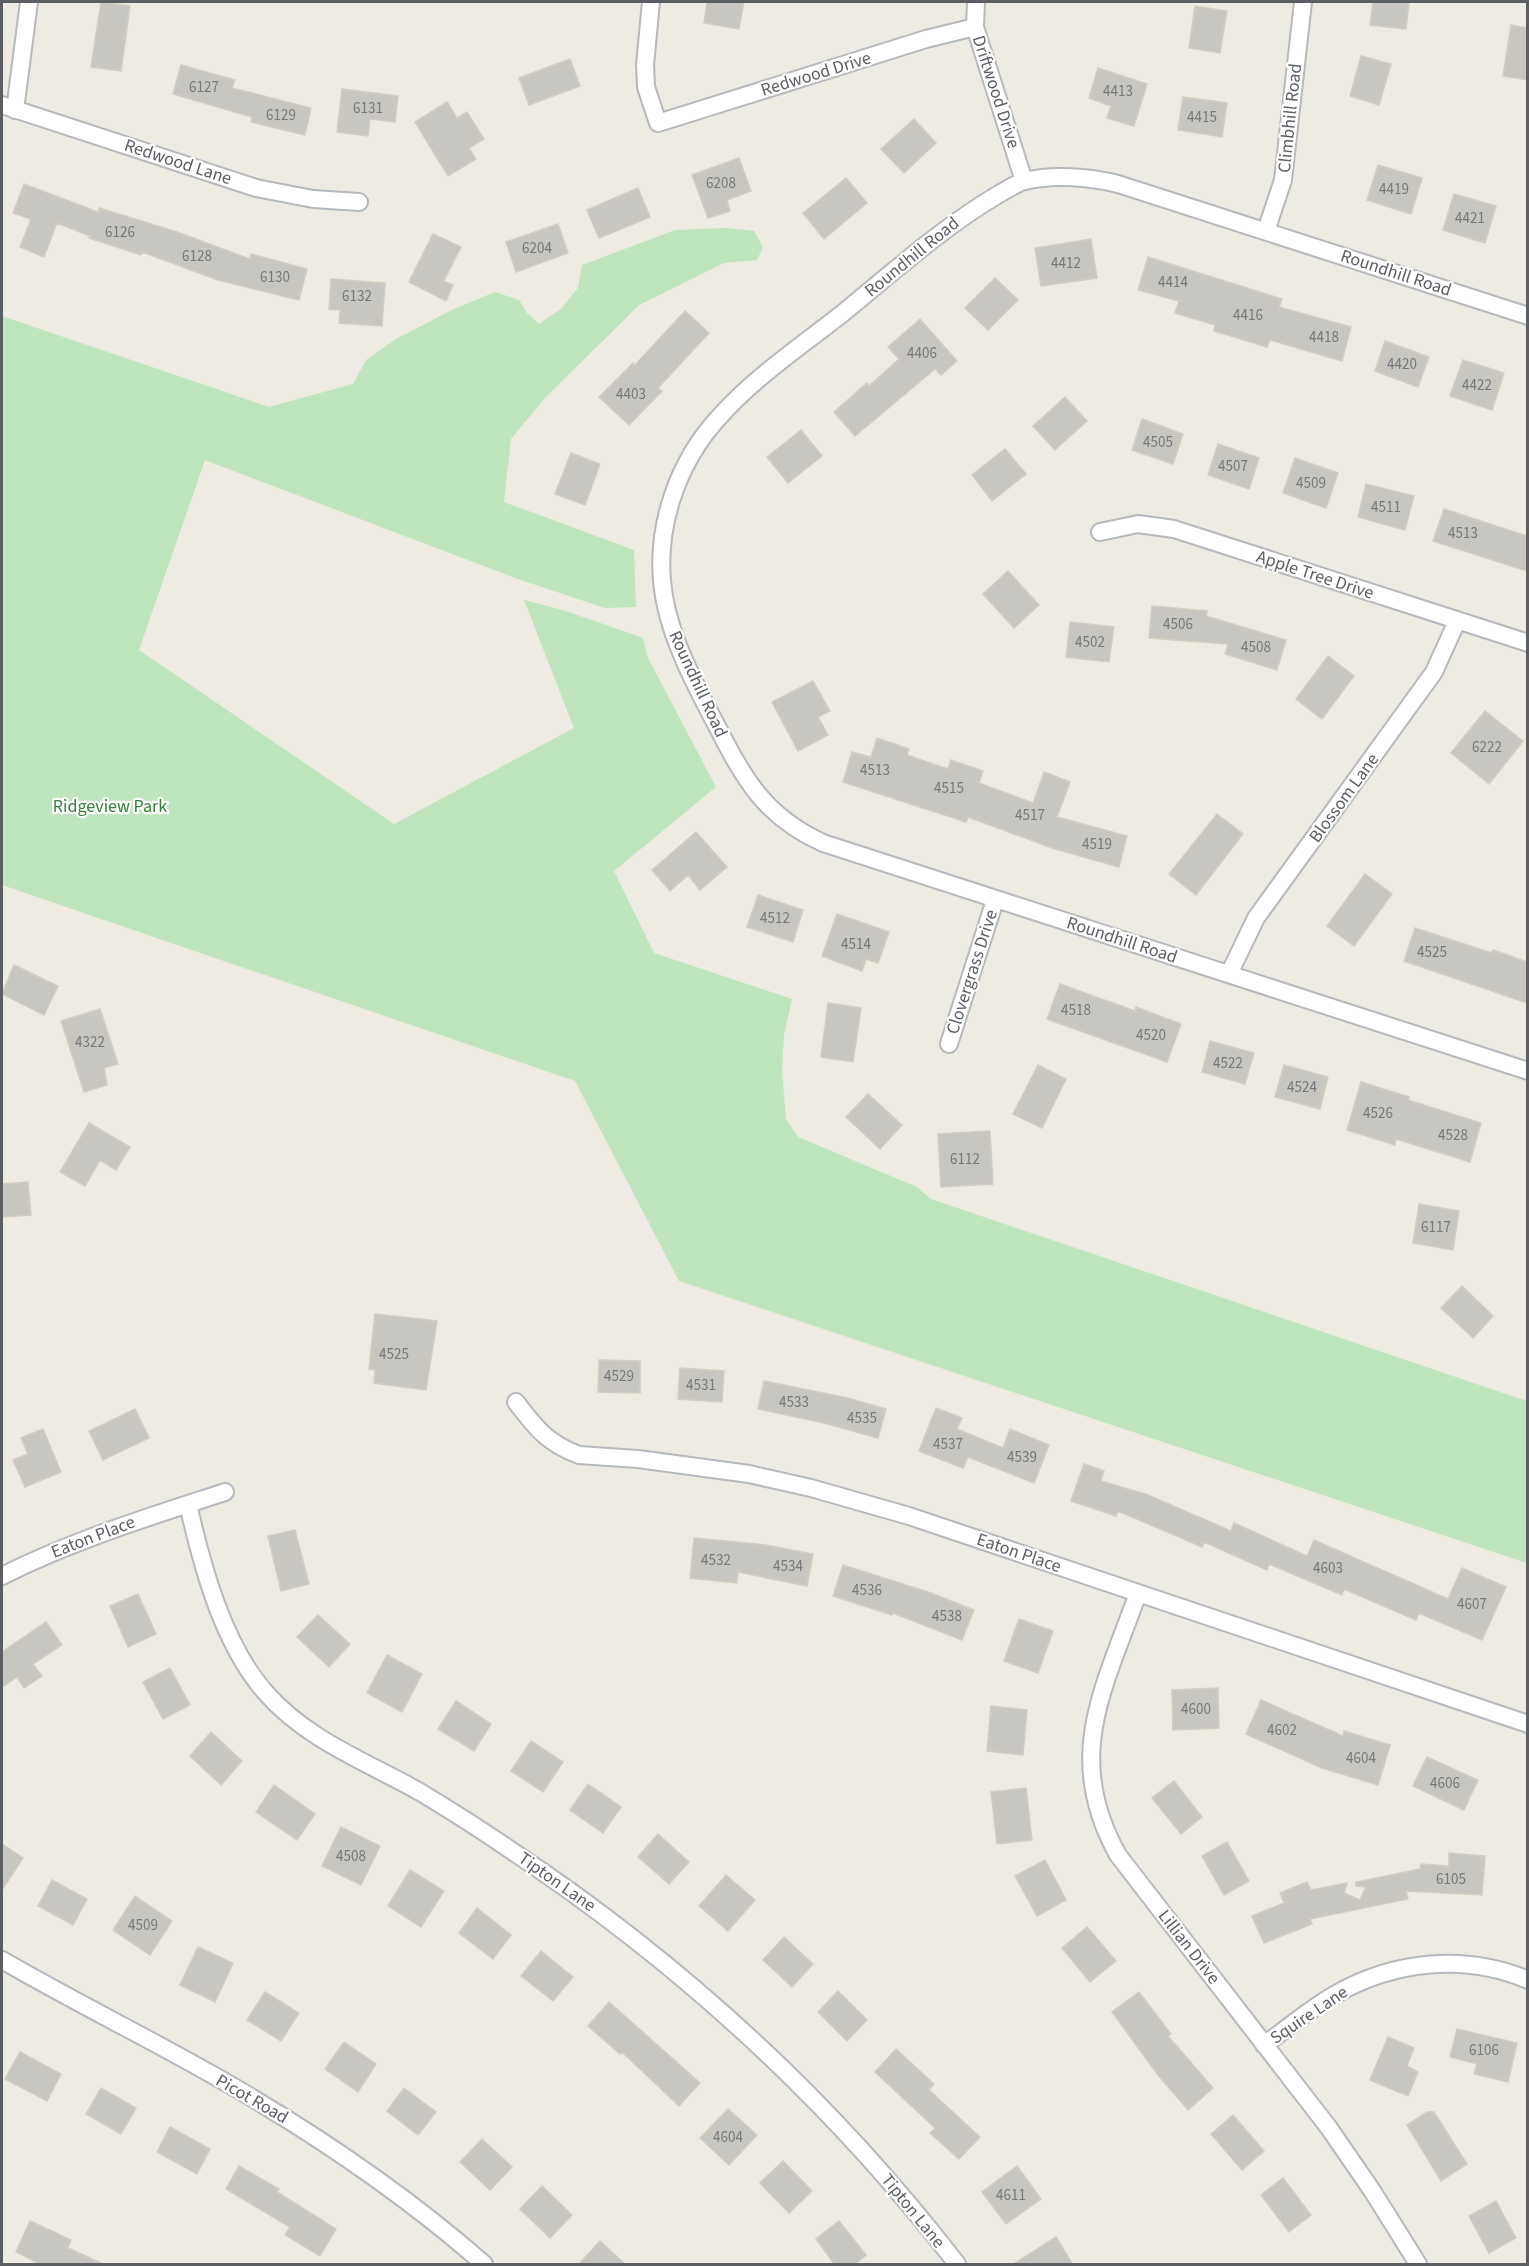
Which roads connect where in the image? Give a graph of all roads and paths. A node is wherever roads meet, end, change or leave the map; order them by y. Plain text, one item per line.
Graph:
1 (29, 2) edge
2 (651, 2) edge
3 (976, 2) edge
4 (1303, 2) edge
5 (975, 27) junction
6 (8, 107) edge
7 (1024, 181) junction
8 (359, 202) dead end
9 (1266, 231) junction
10 (1527, 316) edge
11 (1100, 532) dead end
12 (1457, 621) junction
13 (1527, 643) edge
14 (995, 900) junction
15 (1229, 975) junction
16 (949, 1044) dead end
17 (1527, 1071) edge
18 (516, 1402) dead end
19 (225, 1492) dead end
20 (188, 1504) junction
21 (2, 1576) edge
22 (1138, 1593) junction
23 (1527, 1724) edge
24 (2, 1960) edge
25 (1527, 1980) edge
26 (1264, 2045) junction
27 (484, 2265) edge
28 (957, 2265) edge
29 (1418, 2265) edge

1 - 6 street
2 - 5 street, Redwood Drive
3 - 5 street, Driftwood Drive
4 - 9 street, Climbhill Road
5 - 7 street, Driftwood Drive
6 - 8 street, Redwood Lane
7 - 9 street, Roundhill Road
7 - 14 street, Roundhill Road
9 - 10 street, Roundhill Road
11 - 12 street, Apple Tree Drive
12 - 13 street, Apple Tree Drive
12 - 15 street, Blossom Lane
14 - 15 street, Roundhill Road
14 - 16 street, Clovergrass Drive
15 - 17 street, Roundhill Road
18 - 22 street, Eaton Place
19 - 20 street, Eaton Place
20 - 21 street, Eaton Place
20 - 28 street, Tipton Lane
22 - 23 street, Eaton Place
22 - 26 street, Lillian Drive
24 - 27 street, Picot Road
25 - 26 street, Squire Lane
26 - 29 street, Lillian Drive

